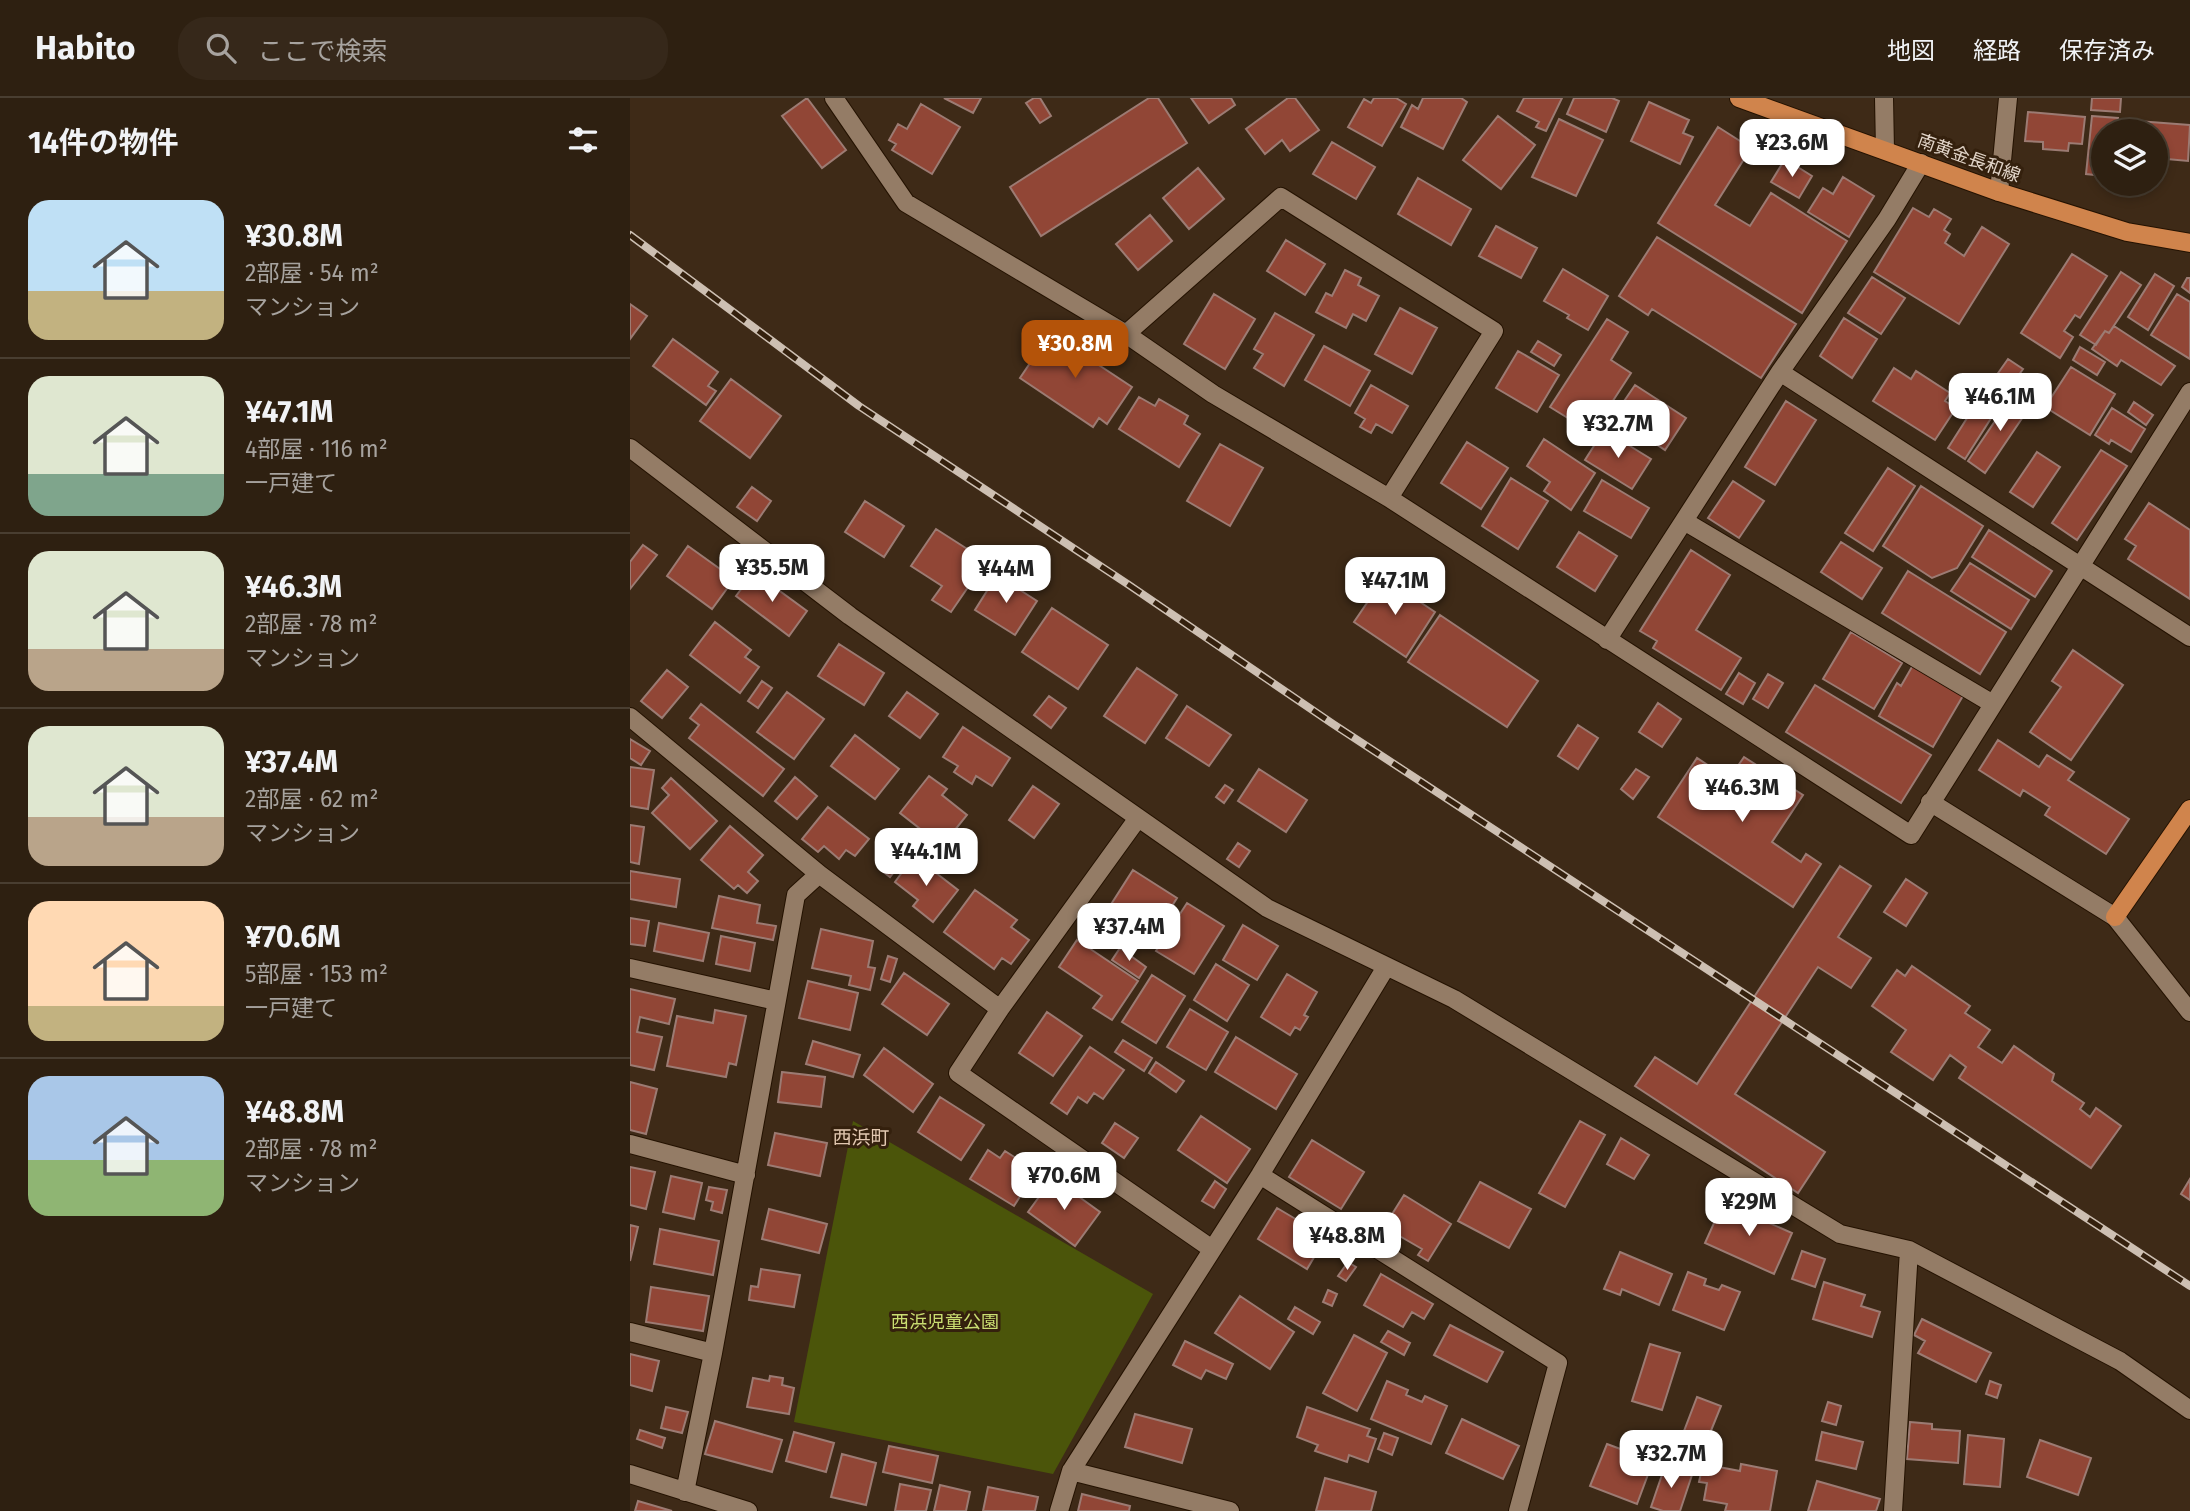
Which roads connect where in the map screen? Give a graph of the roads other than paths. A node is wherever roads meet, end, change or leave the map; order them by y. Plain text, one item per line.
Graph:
1 (834, 98) edge
2 (1739, 98) edge
3 (1884, 98) edge
4 (2008, 98) edge
5 (1885, 150) junction
6 (1921, 163) junction
7 (1998, 192) junction
8 (2190, 243) edge
9 (1126, 334) junction
10 (1780, 372) junction
11 (2190, 392) edge
12 (630, 448) edge
13 (1390, 498) junction
14 (1684, 521) junction
15 (2081, 568) junction
16 (2190, 637) edge
17 (1607, 640) junction
18 (1993, 704) junction
19 (630, 717) edge
20 (1930, 802) junction
21 (2190, 808) edge
22 (1138, 818) junction
23 (819, 873) junction
24 (2115, 917) junction
25 (1386, 967) junction
26 (630, 968) edge
27 (776, 1001) junction
28 (1000, 1009) junction
29 (2190, 1012) edge
30 (630, 1144) edge
31 (746, 1175) junction
32 (1260, 1175) junction
33 (1212, 1249) junction
34 (1909, 1250) junction
35 (630, 1332) edge
36 (713, 1353) junction
37 (2190, 1410) edge
38 (1071, 1471) junction
39 (631, 1476) edge
40 (685, 1492) junction
41 (748, 1511) edge
42 (1059, 1511) edge
43 (1230, 1511) edge
44 (1518, 1511) edge
45 (1894, 1511) edge

1 - 9 street
2 - 5 main road, 南黄金長和線
3 - 5 street
4 - 7 street
5 - 6 main road, 南黄金長和線
6 - 7 main road, 南黄金長和線
6 - 10 street
7 - 8 main road, 南黄金長和線
9 - 13 street
9 - 13 street
10 - 14 street
10 - 15 street
11 - 15 street
12 - 22 street
13 - 17 street
14 - 17 street
14 - 18 street
15 - 16 street
15 - 18 street
17 - 20 street
18 - 20 street
19 - 23 street
20 - 24 street
21 - 24 main road
22 - 25 street
22 - 28 street
23 - 27 street
23 - 28 street
24 - 29 street
25 - 32 street
25 - 34 street
26 - 27 street
27 - 31 street
28 - 33 street
30 - 31 street
31 - 36 street
32 - 33 street
32 - 44 street
33 - 38 street
34 - 37 street
34 - 45 street
35 - 36 street
36 - 40 street
38 - 42 street
38 - 43 street
39 - 40 street
40 - 41 street

